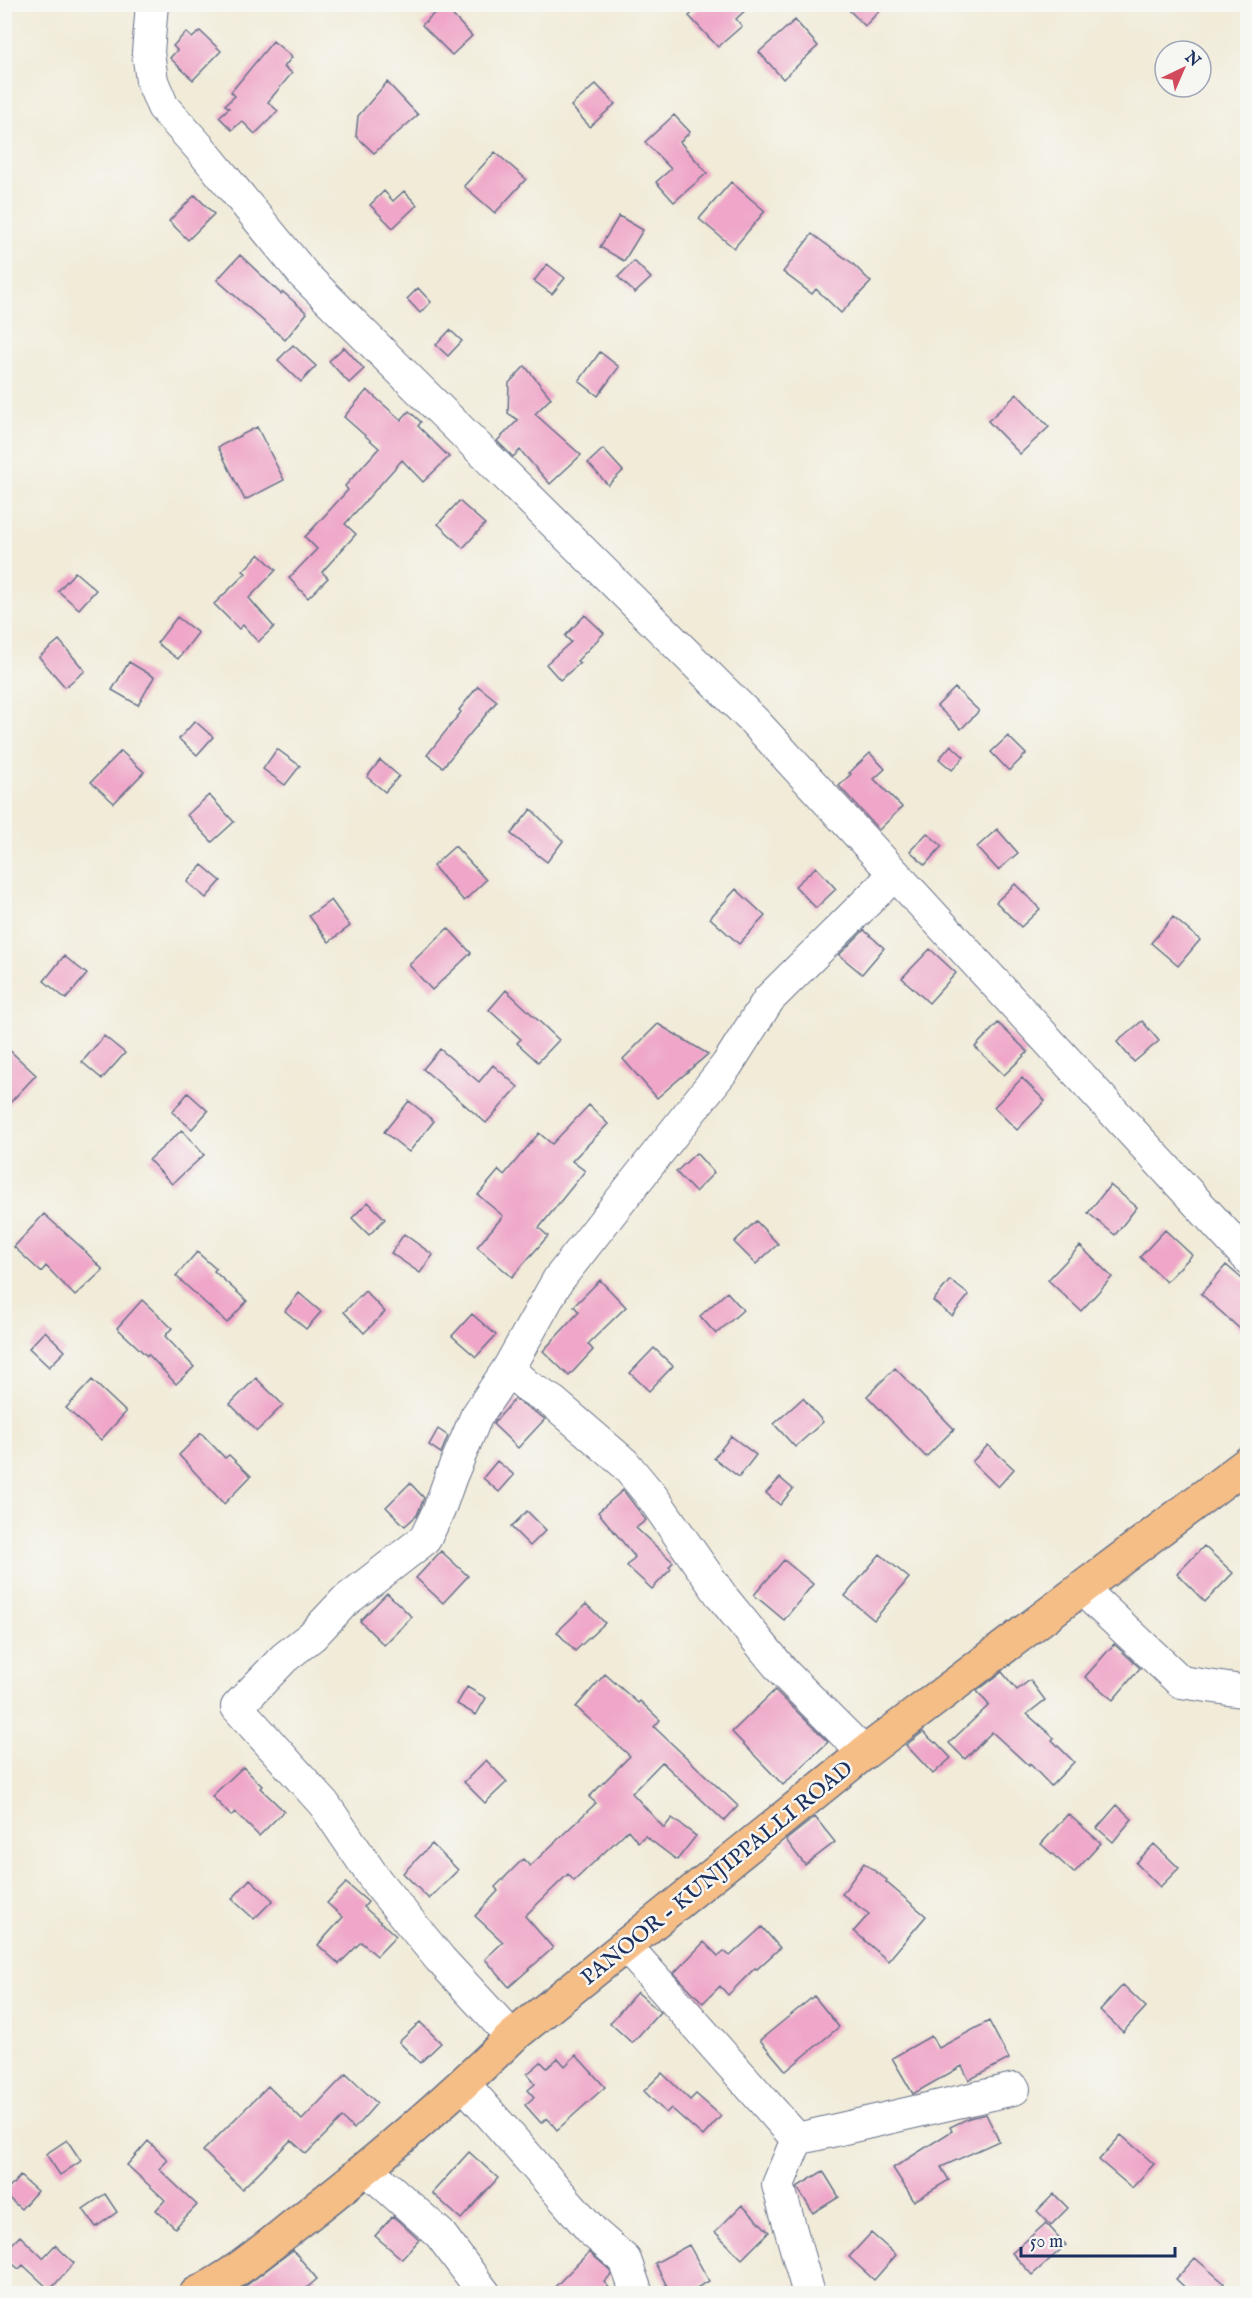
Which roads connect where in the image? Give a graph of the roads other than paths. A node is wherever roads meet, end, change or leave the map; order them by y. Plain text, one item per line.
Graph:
1 (152, 4) edge
2 (895, 874) junction
3 (1248, 1258) edge
4 (507, 1369) junction
5 (1248, 1463) edge
6 (1081, 1588) junction
7 (1248, 1692) edge
8 (864, 1753) junction
9 (625, 1945) junction
10 (512, 2037) junction
11 (464, 2084) junction
12 (1014, 2090) dead end
13 (797, 2139) junction
14 (367, 2169) junction
15 (196, 2294) edge
16 (485, 2294) edge
17 (637, 2294) edge
18 (809, 2294) edge

1 - 2 street
2 - 3 street
2 - 4 street
4 - 8 street
4 - 10 street
5 - 6 main road, PANOOR - KUNJIPPALLI ROAD
6 - 7 street
6 - 8 main road, PANOOR - KUNJIPPALLI ROAD
8 - 9 main road, PANOOR - KUNJIPPALLI ROAD
9 - 10 main road, PANOOR - KUNJIPPALLI ROAD
9 - 13 street
10 - 11 main road, PANOOR - KUNJIPPALLI ROAD
11 - 14 main road, PANOOR - KUNJIPPALLI ROAD
11 - 17 street
12 - 13 street
13 - 18 street
14 - 15 main road, PANOOR - KUNJIPPALLI ROAD
14 - 16 street

